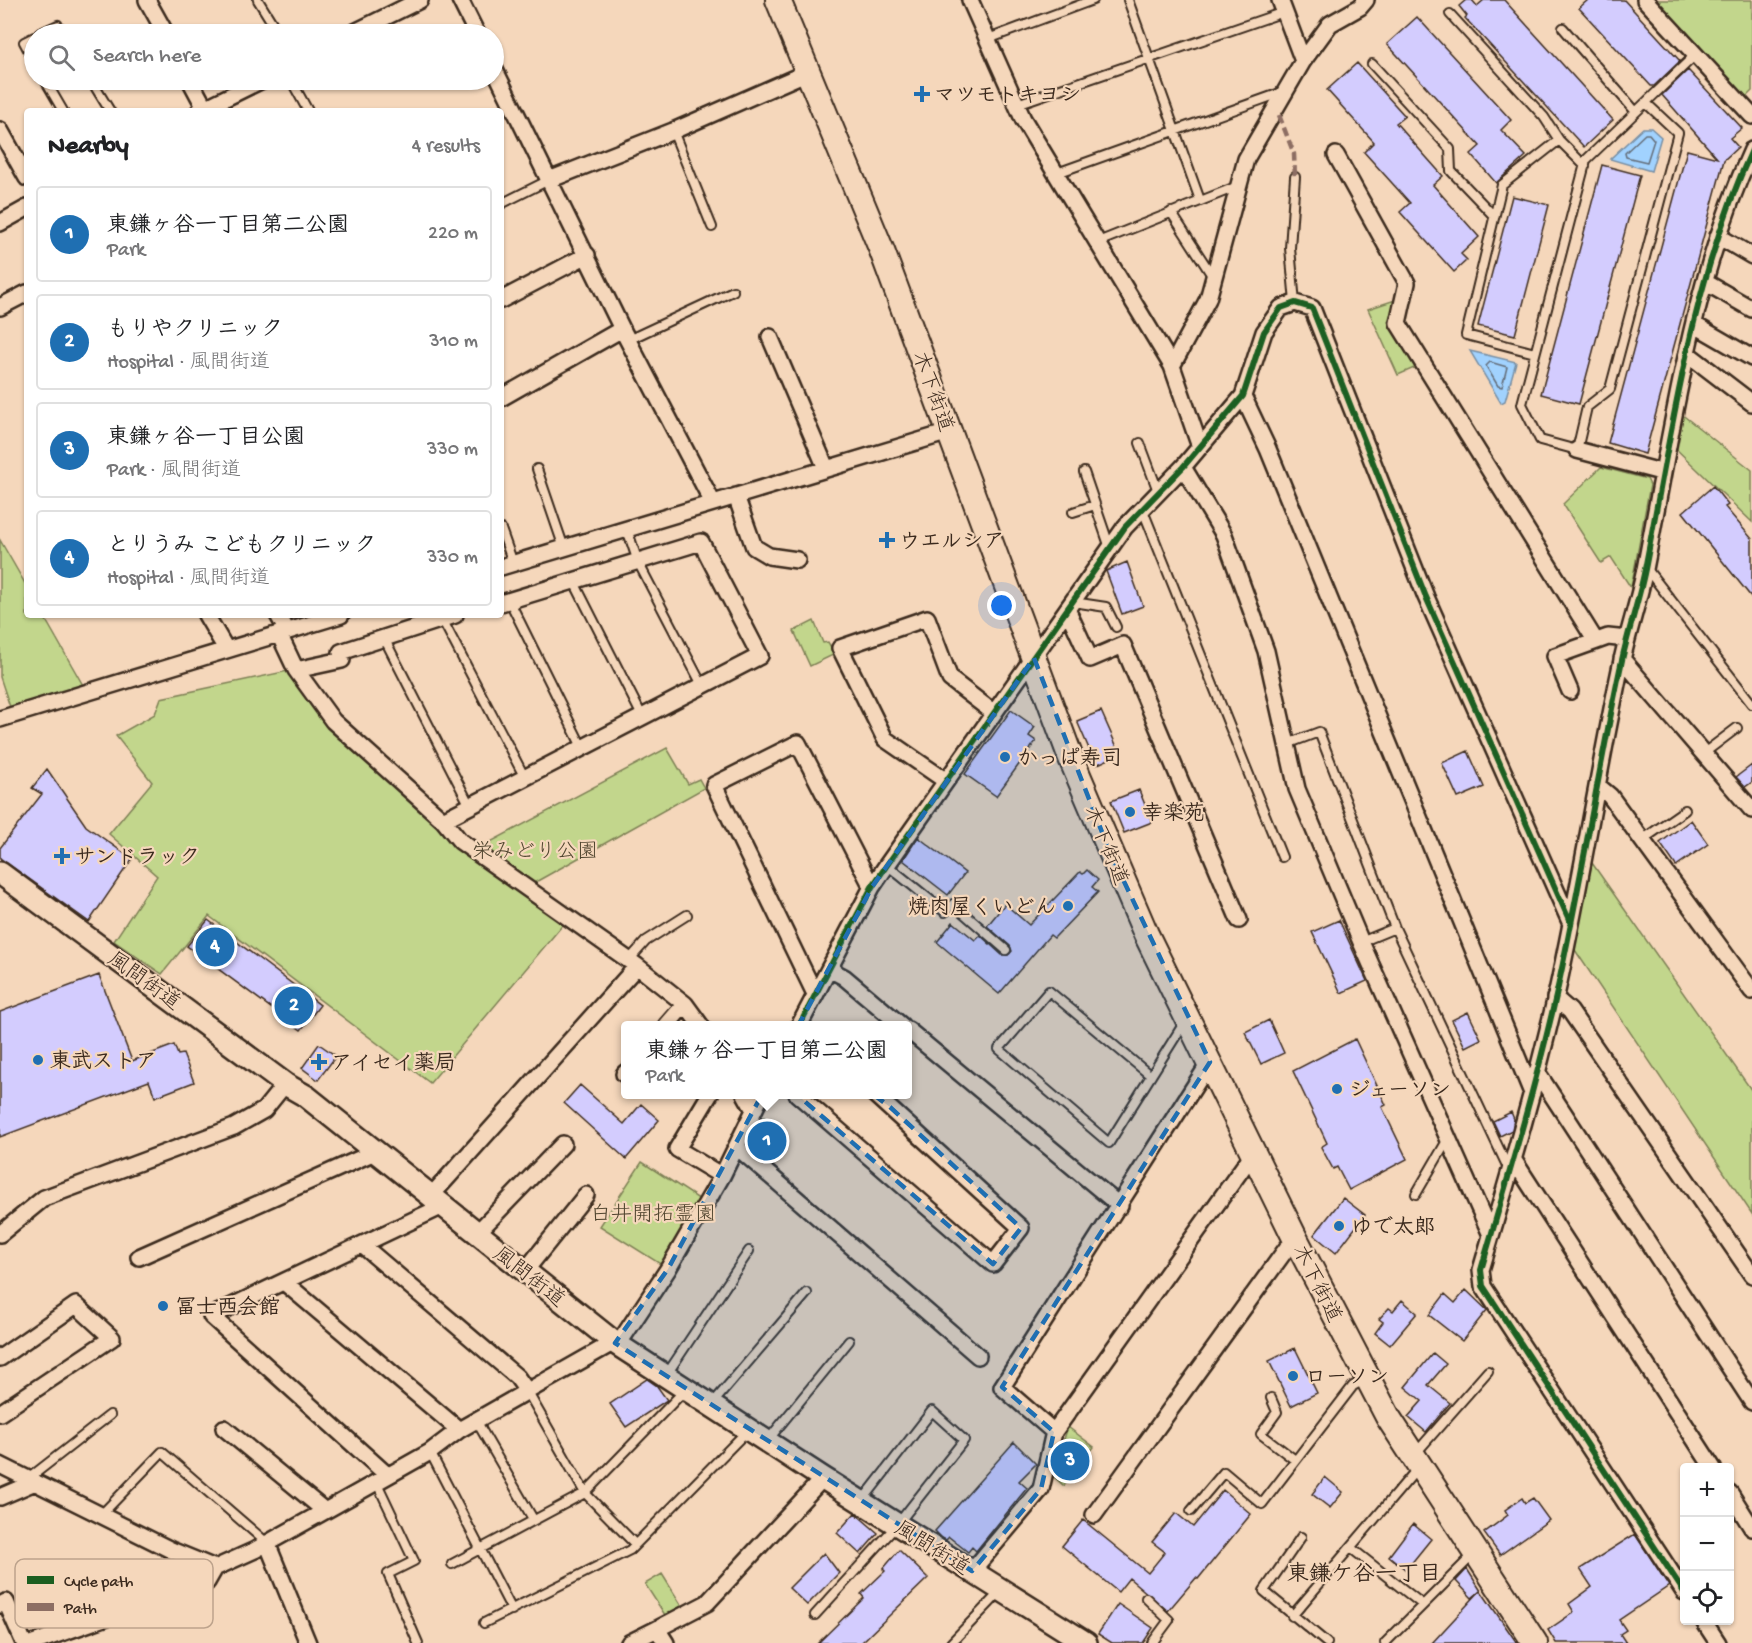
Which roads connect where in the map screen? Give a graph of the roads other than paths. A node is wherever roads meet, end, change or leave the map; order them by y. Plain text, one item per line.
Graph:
1 (147, 0) edge
2 (258, 0) edge
3 (420, 0) edge
4 (460, 0) edge
5 (778, 0) edge
6 (970, 0) edge
7 (1093, 0) edge
8 (1128, 0) edge
9 (1645, 0) edge
10 (1361, 2) edge
11 (1282, 6) edge
12 (1450, 14) dead end
13 (160, 24) edge
14 (273, 24) edge
15 (371, 24) edge
16 (472, 24) edge
17 (1563, 28) dead end
18 (988, 39) junction
19 (1149, 59) junction
20 (1691, 59) dead end
21 (1303, 61) junction
22 (1372, 64) dead end
23 (808, 72) junction
24 (504, 88) edge
25 (51, 90) edge
26 (97, 90) edge
27 (194, 90) edge
28 (242, 90) edge
29 (296, 90) edge
30 (1285, 92) junction
31 (1646, 103) junction
32 (1017, 104) junction
33 (61, 108) edge
34 (108, 108) edge
35 (201, 108) edge
36 (206, 108) edge
37 (306, 108) edge
38 (1636, 112) junction
39 (1752, 116) edge
40 (0, 130) edge
41 (673, 130) junction
42 (1174, 130) junction
43 (1559, 140) junction
44 (1752, 150) edge
45 (1336, 155) dead end
46 (1585, 166) junction
47 (24, 173) edge
48 (1057, 173) junction
49 (1295, 177) dead end
50 (549, 180) junction
51 (1238, 186) junction
52 (1200, 200) junction
53 (504, 202) edge
54 (24, 210) edge
55 (1171, 212) junction
56 (1494, 216) junction
57 (0, 223) edge
58 (712, 227) dead end
59 (1718, 236) junction
60 (1098, 242) junction
61 (587, 255) junction
62 (1752, 256) edge
63 (1214, 278) junction
64 (1705, 282) junction
65 (733, 291) dead end
66 (24, 295) edge
67 (504, 298) edge
68 (1295, 303) junction
69 (0, 307) edge
70 (1752, 309) edge
71 (1695, 325) junction
72 (625, 334) junction
73 (770, 337) dead end
74 (1535, 353) junction
75 (1689, 354) junction
76 (1752, 358) edge
77 (1172, 366) junction
78 (504, 396) edge
79 (1244, 396) junction
80 (1752, 403) edge
81 (949, 432) junction
82 (1140, 443) dead end
83 (1200, 447) junction
84 (1577, 450) junction
85 (1183, 467) junction
86 (826, 468) junction
87 (537, 469) dead end
88 (1084, 472) dead end
89 (1661, 472) junction
90 (1158, 491) junction
91 (736, 496) junction
92 (713, 503) junction
93 (1095, 504) junction
94 (1142, 507) junction
95 (1073, 512) dead end
96 (627, 529) junction
97 (504, 547) edge
98 (564, 548) junction
99 (1110, 548) junction
100 (797, 560) dead end
101 (638, 562) junction
102 (507, 565) edge
103 (1645, 567) junction
104 (573, 580) junction
105 (505, 602) edge
106 (1070, 605) junction
107 (208, 618) edge
108 (279, 618) edge
109 (330, 618) edge
110 (446, 618) edge
111 (449, 618) edge
112 (1116, 627) dead end
113 (283, 632) junction
114 (383, 637) junction
115 (1627, 639) junction
116 (1595, 640) junction
117 (226, 649) junction
118 (1034, 658) junction
119 (1622, 659) junction
120 (296, 670) junction
121 (702, 685) junction
122 (1570, 691) dead end
123 (1752, 704) edge
124 (994, 713) junction
125 (642, 716) junction
126 (0, 719) edge
127 (1737, 728) dead end
128 (1285, 745) junction
129 (582, 747) junction
130 (1704, 753) junction
131 (525, 778) junction
132 (945, 780) junction
133 (1599, 786) junction
134 (469, 804) junction
135 (1685, 810) dead end
136 (1752, 810) edge
137 (443, 820) junction
138 (1642, 840) junction
139 (1282, 857) dead end
140 (887, 865) junction
141 (0, 873) edge
142 (872, 887) junction
143 (687, 915) dead end
144 (1239, 920) dead end
145 (1571, 924) junction
146 (1395, 928) junction
147 (1361, 942) junction
148 (1006, 950) dead end
149 (633, 963) junction
150 (828, 969) junction
151 (1752, 991) edge
152 (815, 994) junction
153 (1555, 998) junction
154 (685, 1004) junction
155 (1187, 1017) junction
156 (670, 1021) edge
157 (697, 1021) edge
158 (802, 1021) edge
159 (896, 1021) edge
160 (912, 1033) edge
161 (1210, 1062) junction
162 (1537, 1072) junction
163 (1151, 1076) junction
164 (285, 1084) junction
165 (1532, 1093) junction
166 (708, 1099) edge
167 (747, 1099) edge
168 (760, 1099) edge
169 (802, 1099) edge
170 (878, 1099) edge
171 (753, 1110) junction
172 (1449, 1138) junction
173 (563, 1144) dead end
174 (737, 1147) junction
175 (377, 1151) junction
176 (1254, 1152) junction
177 (1513, 1168) junction
178 (722, 1176) junction
179 (1416, 1194) dead end
180 (586, 1195) dead end
181 (437, 1201) junction
182 (1120, 1206) junction
183 (0, 1234) edge
184 (476, 1234) junction
185 (1491, 1235) junction
186 (1299, 1244) junction
187 (362, 1245) junction
188 (749, 1251) dead end
189 (139, 1257) dead end
190 (525, 1271) junction
191 (1752, 1275) edge
192 (284, 1282) junction
193 (807, 1293) dead end
194 (849, 1341) dead end
195 (615, 1343) junction
196 (978, 1356) dead end
197 (0, 1358) edge
198 (1488, 1371) dead end
199 (666, 1376) junction
200 (1367, 1378) junction
201 (687, 1388) junction
202 (526, 1391) junction
203 (1271, 1398) dead end
204 (1752, 1402) edge
205 (712, 1404) junction
206 (0, 1413) edge
207 (110, 1415) dead end
208 (477, 1422) junction
209 (224, 1428) dead end
210 (750, 1429) junction
211 (459, 1430) junction
212 (1054, 1432) junction
213 (767, 1441) junction
214 (430, 1452) junction
215 (1296, 1460) junction
216 (1416, 1462) junction
217 (1710, 1463) edge
218 (0, 1465) edge
219 (381, 1477) junction
220 (824, 1478) junction
221 (31, 1480) junction
222 (585, 1492) junction
223 (0, 1497) edge
224 (1734, 1499) edge
225 (861, 1502) junction
226 (325, 1511) junction
227 (1191, 1511) dead end
228 (101, 1515) junction
229 (1094, 1515) dead end
230 (533, 1519) junction
231 (897, 1525) junction
232 (1752, 1528) edge
233 (1301, 1537) dead end
234 (267, 1543) junction
235 (635, 1544) junction
236 (1351, 1548) junction
237 (483, 1550) junction
238 (1474, 1553) junction
239 (193, 1559) edge
240 (452, 1564) dead end
241 (215, 1568) joint
242 (972, 1571) junction
243 (213, 1572) edge
244 (1680, 1586) edge
245 (1002, 1590) junction
246 (1146, 1598) dead end
247 (0, 1605) edge
248 (1423, 1605) junction
249 (512, 1610) junction
250 (815, 1615) dead end
251 (1292, 1616) junction
252 (15, 1622) edge
253 (484, 1623) dead end
254 (1706, 1625) edge
255 (17, 1628) edge
256 (76, 1628) edge
257 (657, 1629) junction
258 (24, 1643) edge
259 (33, 1643) edge
260 (308, 1643) edge
261 (418, 1643) edge
262 (629, 1643) edge
263 (666, 1643) edge
264 (951, 1643) edge
265 (1086, 1643) edge
266 (1152, 1643) edge
267 (1327, 1643) edge
268 (1385, 1643) edge
269 (1535, 1643) edge
270 (1718, 1643) edge

1 - 13 street
2 - 14 lane
3 - 15 street
4 - 16 street
5 - 23 main road, 木下街道
6 - 18 street
7 - 18 lane
8 - 19 lane
9 - 39 street
10 - 21 street
11 - 19 lane
11 - 21 street
12 - 43 lane
17 - 38 lane
18 - 32 street
19 - 32 lane
19 - 42 lane
20 - 31 lane
21 - 30 street
22 - 56 lane
23 - 41 street
23 - 81 main road, 木下街道
24 - 50 street
25 - 33 lane
26 - 34 lane
27 - 35 street
28 - 36 street
29 - 37 lane
30 - 42 lane
30 - 51 street
31 - 38 lane
31 - 84 lane
32 - 48 street
38 - 46 lane
40 - 47 street
41 - 50 street
41 - 58 lane
42 - 48 lane
42 - 52 lane
43 - 46 lane
43 - 56 lane
44 - 59 street
45 - 116 street
46 - 74 lane
48 - 60 street
49 - 68 lane
50 - 53 lane
50 - 61 street
51 - 52 lane
51 - 63 street
52 - 55 lane
54 - 57 street
55 - 60 lane
55 - 63 lane
56 - 74 lane
59 - 62 street
59 - 64 street
60 - 77 street
61 - 67 street
61 - 72 street
63 - 77 street
64 - 70 street
64 - 71 street
65 - 72 lane
66 - 69 street
68 - 79 street
68 - 145 street
71 - 75 street
71 - 76 street
72 - 78 street
72 - 92 street
73 - 86 street
74 - 84 lane
75 - 80 street
75 - 89 street
77 - 83 street
79 - 83 street
79 - 165 street
81 - 86 street
81 - 118 main road, 木下街道
82 - 90 lane
83 - 85 street
84 - 89 street
85 - 90 street
85 - 128 street
86 - 91 street
87 - 98 lane
88 - 93 lane
89 - 103 street
90 - 94 street
91 - 92 street
91 - 100 street
92 - 96 street
93 - 95 lane
93 - 99 lane
94 - 99 street
94 - 139 lane
96 - 98 street
96 - 101 lane
97 - 102 lane
98 - 102 street
99 - 106 street
101 - 104 street
101 - 121 lane
101 - 121 street
103 - 115 street
103 - 123 lane
104 - 105 street
104 - 125 lane
105 - 129 lane
106 - 112 lane
106 - 118 street
106 - 144 street
107 - 117 street
108 - 113 street
109 - 113 street
110 - 114 street
111 - 131 lane
113 - 117 street
113 - 120 street
114 - 120 street
114 - 134 lane
115 - 116 street
115 - 119 street
116 - 122 street
117 - 126 street
118 - 124 street
118 - 155 main road, 木下街道
119 - 130 street
119 - 133 street
120 - 137 street
121 - 125 street
124 - 132 street
124 - 132 street
125 - 129 street
127 - 130 lane
128 - 146 lane
128 - 147 street
129 - 131 street
130 - 136 street
131 - 134 street
132 - 140 street
133 - 138 street
133 - 145 street
134 - 137 street
135 - 138 lane
137 - 149 street
138 - 151 street
140 - 142 street
140 - 148 lane
141 - 164 street, 風間街道
142 - 150 street
142 - 152 street
143 - 149 lane
145 - 153 street
146 - 147 lane
146 - 177 lane
147 - 172 street
149 - 154 street
149 - 181 street
150 - 152 street
150 - 159 street
152 - 158 street
153 - 162 street
153 - 191 street
154 - 156 street
154 - 157 street
155 - 161 main road, 木下街道
155 - 163 lane
160 - 182 street
161 - 176 main road, 木下街道
161 - 182 street
162 - 165 street
162 - 204 street
163 - 163 lane
164 - 175 street, 風間街道
164 - 183 street
165 - 177 street
166 - 178 street
167 - 171 street
168 - 171 street
169 - 170 street
171 - 174 street
172 - 179 lane
172 - 185 street
173 - 184 street
174 - 178 street
174 - 196 street
175 - 181 street, 風間街道
175 - 189 street
176 - 186 main road, 木下街道
176 - 212 street
177 - 185 street
177 - 217 street
178 - 195 street
180 - 190 street
181 - 184 street, 風間街道
181 - 187 street
182 - 212 street
184 - 190 street, 風間街道
185 - 244 street
186 - 200 main road, 木下街道
186 - 229 street
187 - 192 street
187 - 202 street
188 - 199 lane
190 - 195 street, 風間街道
192 - 211 street
192 - 219 street
193 - 205 lane
194 - 213 lane
195 - 199 street, 風間街道
195 - 202 street
197 - 206 street
198 - 216 lane
199 - 201 street, 風間街道
200 - 215 lane
200 - 216 main road, 木下街道
201 - 205 street, 風間街道
201 - 222 lane
202 - 208 street
202 - 222 lane
203 - 215 lane
205 - 210 street, 風間街道
207 - 221 lane
208 - 211 street
208 - 230 lane
209 - 226 street
210 - 213 street, 風間街道
210 - 235 lane
211 - 214 street
212 - 242 street
213 - 220 street, 風間街道
214 - 219 street
214 - 237 lane
215 - 227 lane
216 - 236 lane
216 - 238 main road, 木下街道
218 - 221 street
219 - 226 street
219 - 261 lane
220 - 225 street, 風間街道
220 - 257 street
221 - 223 street
221 - 228 street
222 - 230 lane
222 - 235 lane
224 - 232 street
225 - 231 street, 風間街道
225 - 231 lane
226 - 234 street
228 - 234 lane
228 - 239 street
230 - 237 lane
231 - 242 street, 風間街道
231 - 250 lane
233 - 251 lane
234 - 241 street
234 - 260 street
235 - 249 lane
236 - 248 lane
236 - 251 lane
237 - 240 lane
237 - 249 lane
238 - 248 lane
238 - 269 main road, 木下街道
241 - 243 street
242 - 245 street, 風間街道
245 - 264 lane
245 - 265 street, 風間街道
246 - 266 lane
247 - 252 street
248 - 268 lane
249 - 253 lane
251 - 267 lane
254 - 270 street
255 - 258 street
256 - 259 street
257 - 262 street
257 - 263 street

